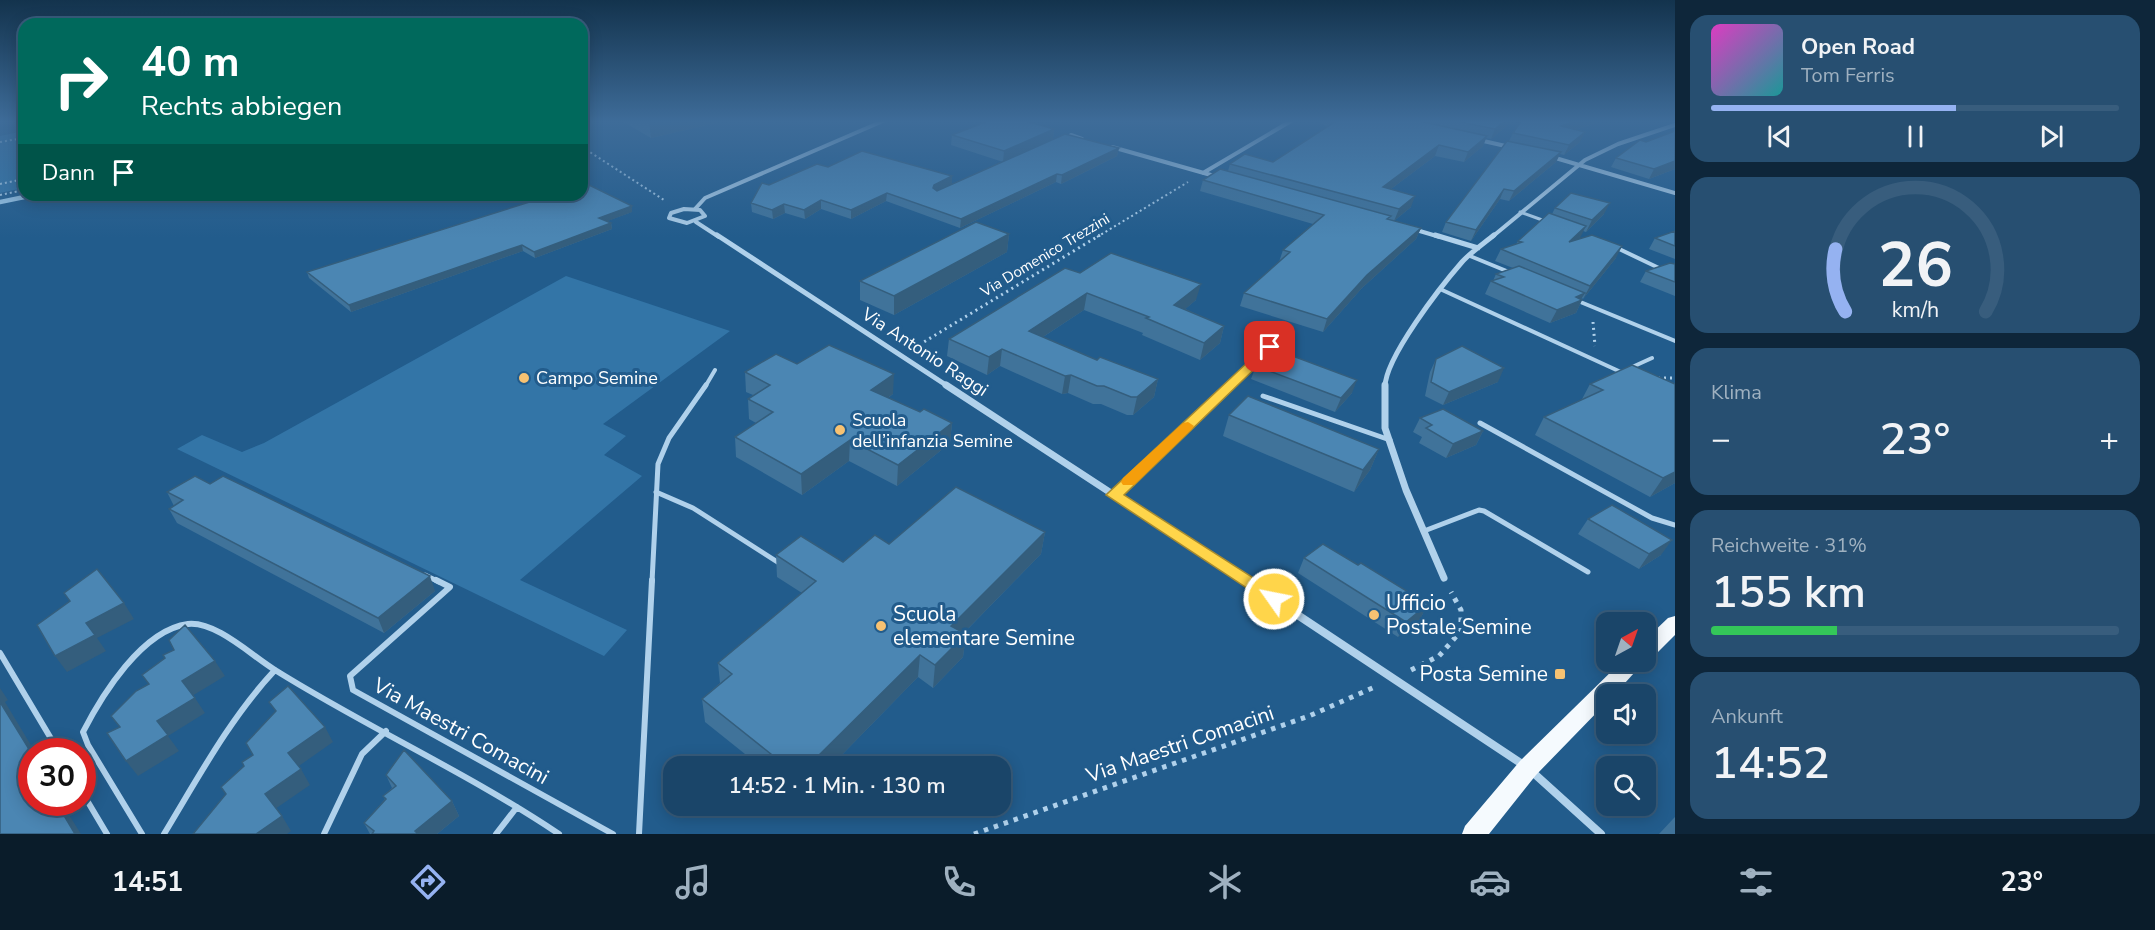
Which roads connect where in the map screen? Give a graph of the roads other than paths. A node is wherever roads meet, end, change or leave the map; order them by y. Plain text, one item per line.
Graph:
1 (793, 160) edge
2 (1154, 160) edge
3 (1226, 160) edge
4 (1565, 160) edge
5 (1587, 160) edge
6 (1579, 164) junction
7 (1202, 174) junction
8 (1227, 180) edge
9 (1675, 194) edge
10 (695, 209) junction
11 (1520, 212) junction
12 (696, 222) junction
13 (1550, 223) edge
14 (1408, 228) edge
15 (1612, 246) edge
16 (1479, 249) junction
17 (1470, 256) junction
18 (1664, 270) edge
19 (1513, 274) edge
20 (1440, 289) junction
21 (1567, 296) edge
22 (1675, 341) edge
23 (1270, 347) dead end
24 (1652, 358) dead end
25 (715, 370) dead end
26 (1622, 372) junction
27 (1634, 378) edge
28 (1263, 396) dead end
29 (1480, 423) dead end
30 (1390, 440) junction
31 (656, 492) junction
32 (1114, 495) junction
33 (1675, 525) edge
34 (1424, 531) junction
35 (779, 563) edge
36 (419, 572) edge
37 (1588, 572) dead end
38 (1444, 578) road end
39 (1675, 622) edge
40 (1656, 641) edge
41 (0, 652) edge
42 (275, 670) junction
43 (1624, 672) edge
44 (386, 731) junction
45 (50, 738) edge
46 (1528, 768) junction
47 (517, 807) junction
48 (96, 816) edge
49 (107, 834) edge
50 (142, 834) edge
51 (164, 834) edge
52 (324, 834) edge
53 (496, 834) edge
54 (560, 834) edge
55 (613, 834) edge
56 (639, 834) edge
57 (1474, 834) edge
58 (1601, 834) edge

1 - 10 street
2 - 7 street
3 - 7 street
4 - 6 street
5 - 6 street
6 - 9 street
6 - 11 street
7 - 8 street
10 - 12 street
10 - 12 street, Via Antonio Raggi
11 - 13 lane
11 - 16 street
12 - 32 street, Via Antonio Raggi
14 - 16 street
15 - 18 lane
16 - 17 street
17 - 19 lane
17 - 20 street
20 - 26 lane
20 - 30 street
21 - 22 lane
23 - 32 lane
24 - 26 lane
25 - 31 lane
26 - 27 lane
28 - 30 lane
29 - 33 lane
30 - 34 street
31 - 35 lane
31 - 56 lane
32 - 46 street, Via Antonio Raggi
34 - 37 lane
34 - 38 street
36 - 55 lane, Via Maestri Comacini
39 - 40 main road
41 - 45 lane
42 - 44 lane, Via Maestri Comacini
42 - 50 lane, Via Maestri Comacini
42 - 51 lane
43 - 46 main road
44 - 47 lane, Via Maestri Comacini
44 - 52 lane, Via Maestri Comacini
46 - 57 main road
46 - 58 street, Via Antonio Raggi
47 - 53 lane, Via Maestri Comacini
47 - 54 lane
48 - 49 lane

